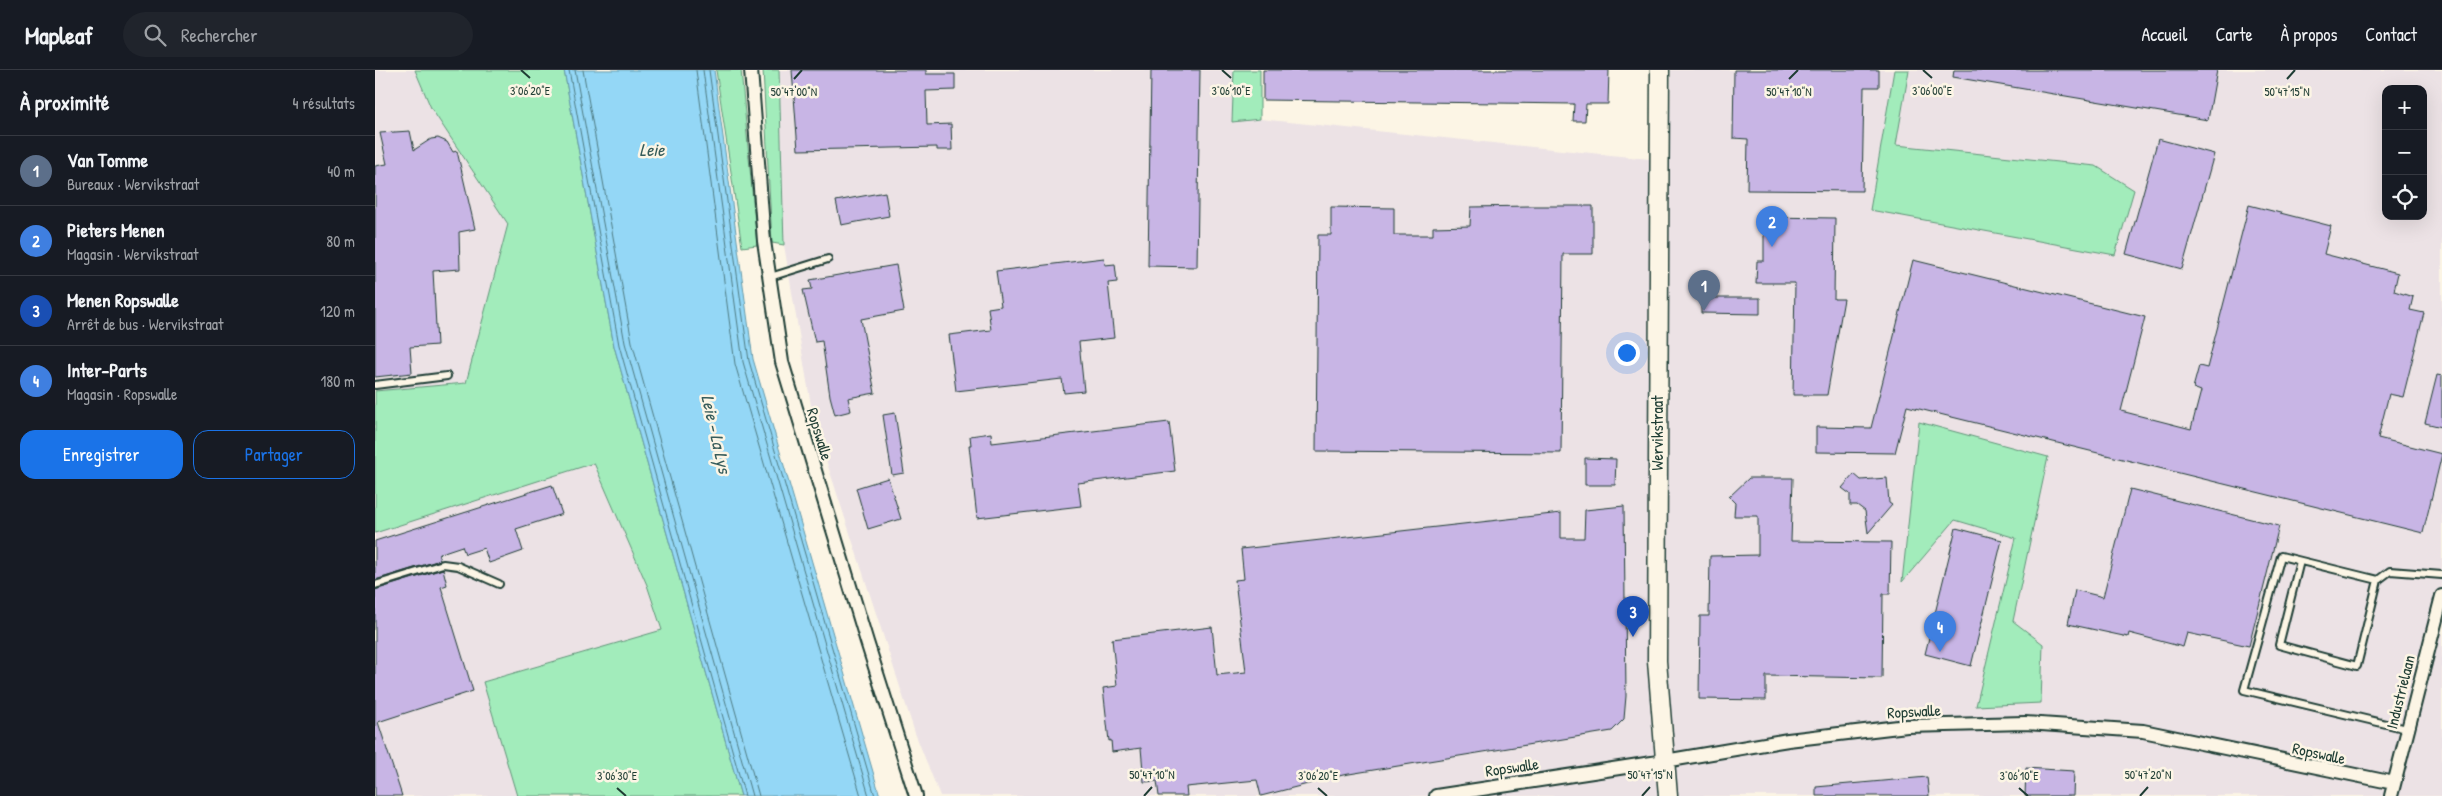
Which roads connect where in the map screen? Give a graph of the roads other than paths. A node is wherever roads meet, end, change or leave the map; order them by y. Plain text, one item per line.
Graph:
1 (751, 70) edge
2 (1660, 70) edge
3 (828, 259) dead end
4 (770, 278) junction
5 (447, 376) dead end
6 (375, 385) edge
7 (2300, 561) junction
8 (2442, 575) edge
9 (2378, 580) junction
10 (499, 584) dead end
11 (375, 585) edge
12 (2442, 596) edge
13 (2407, 729) junction
14 (1665, 761) junction
15 (2393, 790) edge
16 (916, 796) edge
17 (1436, 796) edge
18 (1668, 796) edge

1 - 4 street, Ropswalle
2 - 14 street, Wervikstraat
3 - 4 lane
4 - 16 street, Ropswalle
5 - 6 lane
7 - 9 lane
7 - 9 lane
7 - 13 lane
8 - 9 lane
10 - 11 lane
12 - 13 street, Industrielaan
13 - 15 street, Industrielaan
14 - 15 street, Ropswalle
14 - 17 street, Ropswalle
14 - 18 street, Wervikstraat

